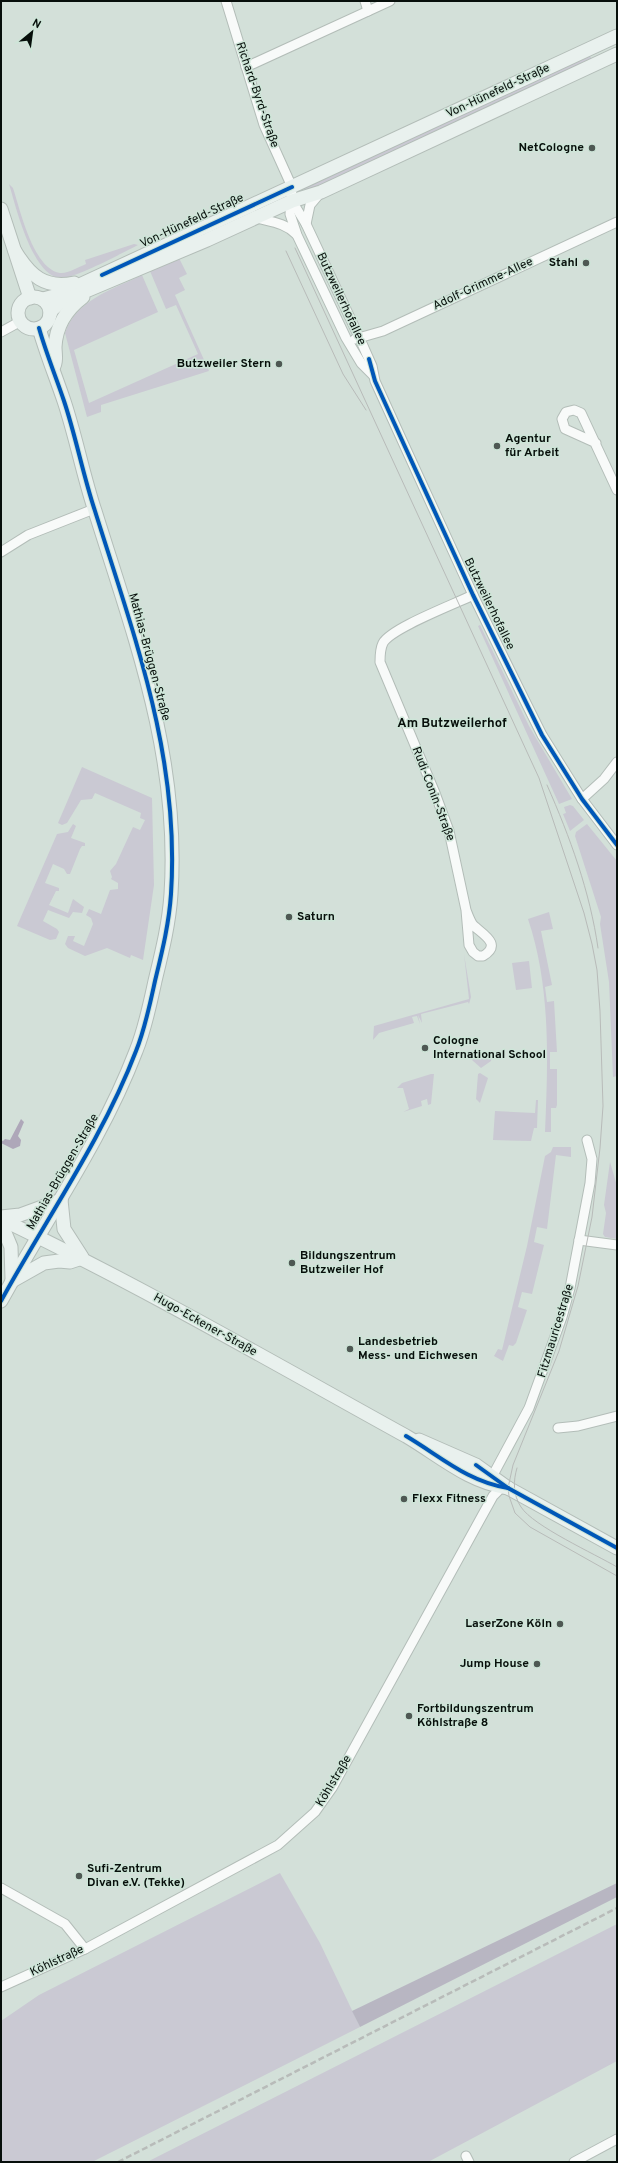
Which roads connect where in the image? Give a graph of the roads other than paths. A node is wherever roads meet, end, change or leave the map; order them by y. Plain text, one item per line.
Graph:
1 (226, 1) edge
2 (365, 1) edge
3 (390, 1) edge
4 (368, 11) junction
5 (617, 36) edge
6 (617, 54) edge
7 (246, 67) junction
8 (292, 187) junction
9 (321, 192) junction
10 (292, 201) junction
11 (1, 209) edge
12 (257, 218) junction
13 (617, 222) edge
14 (306, 224) junction
15 (297, 235) junction
16 (15, 251) junction
17 (102, 275) junction
18 (96, 288) junction
19 (36, 298) junction
20 (50, 314) junction
21 (21, 321) junction
22 (39, 328) junction
23 (1, 332) edge
24 (346, 338) junction
25 (360, 339) junction
26 (53, 369) junction
27 (373, 375) junction
28 (596, 443) dead end
29 (617, 490) edge
30 (94, 509) junction
31 (1, 552) edge
32 (473, 594) junction
33 (617, 762) edge
34 (582, 799) junction
35 (617, 845) edge
36 (466, 910) junction
37 (587, 1140) dead end
38 (61, 1200) junction
39 (1, 1218) edge
40 (1, 1223) edge
41 (37, 1236) junction
42 (579, 1240) junction
43 (617, 1245) edge
44 (82, 1258) junction
45 (12, 1281) junction
46 (1, 1300) edge
47 (617, 1416) edge
48 (558, 1428) dead end
49 (487, 1479) junction
50 (617, 1548) edge
51 (1, 1888) edge
52 (86, 1949) junction
53 (1, 1987) edge
54 (617, 2139) edge
55 (607, 2145) junction
56 (617, 2149) edge
57 (574, 2162) edge

1 - 7 street, Richard-Byrd-Straße
2 - 4 street
3 - 4 street
4 - 7 street
5 - 8 street, Von-Hünefeld-Straße
6 - 9 street, Von-Hünefeld-Straße
7 - 8 street, Richard-Byrd-Straße
8 - 10 street
8 - 17 street, Von-Hünefeld-Straße
9 - 10 street, Von-Hünefeld-Straße
9 - 14 street
10 - 12 street, Von-Hünefeld-Straße
10 - 14 street, Butzweilerhofallee
10 - 15 street, Butzweilerhofallee
11 - 16 street
12 - 15 street
12 - 18 street, Von-Hünefeld-Straße
13 - 25 street, Adolf-Grimme-Allee
14 - 25 street, Butzweilerhofallee
15 - 24 street, Butzweilerhofallee
16 - 17 street
16 - 19 street
17 - 19 street, Von-Hünefeld-Straße
18 - 20 street, Von-Hünefeld-Straße
18 - 26 street
19 - 20 street
19 - 21 street
20 - 22 street
21 - 22 street
21 - 23 street
22 - 26 street, Mathias-Brüggen-Straße
24 - 25 street, Adolf-Grimme-Allee
24 - 27 street, Butzweilerhofallee
25 - 27 street, Butzweilerhofallee
26 - 30 street, Mathias-Brüggen-Straße
27 - 32 street, Butzweilerhofallee
28 - 29 street
30 - 31 street
30 - 38 street, Mathias-Brüggen-Straße
32 - 34 street, Butzweilerhofallee
32 - 36 street, Rudi-Conin-Straße
33 - 34 street
34 - 35 street, Butzweilerhofallee
36 - 36 street, Rudi-Conin-Straße
37 - 42 street, Fitzmauricestraße
38 - 39 street
38 - 41 street, Mathias-Brüggen-Straße
38 - 44 street
39 - 41 street, Hugo-Eckener-Straße
40 - 45 street
41 - 44 street, Hugo-Eckener-Straße
41 - 45 street, Mathias-Brüggen-Straße
42 - 43 street
42 - 49 street, Fitzmauricestraße
44 - 45 street
44 - 49 street, Hugo-Eckener-Straße
45 - 46 street, Mathias-Brüggen-Straße
47 - 48 street
49 - 50 street, Hugo-Eckener-Straße
49 - 52 street, Köhlstraße
51 - 52 street
52 - 53 street, Köhlstraße
54 - 55 street
55 - 56 street
55 - 57 street

